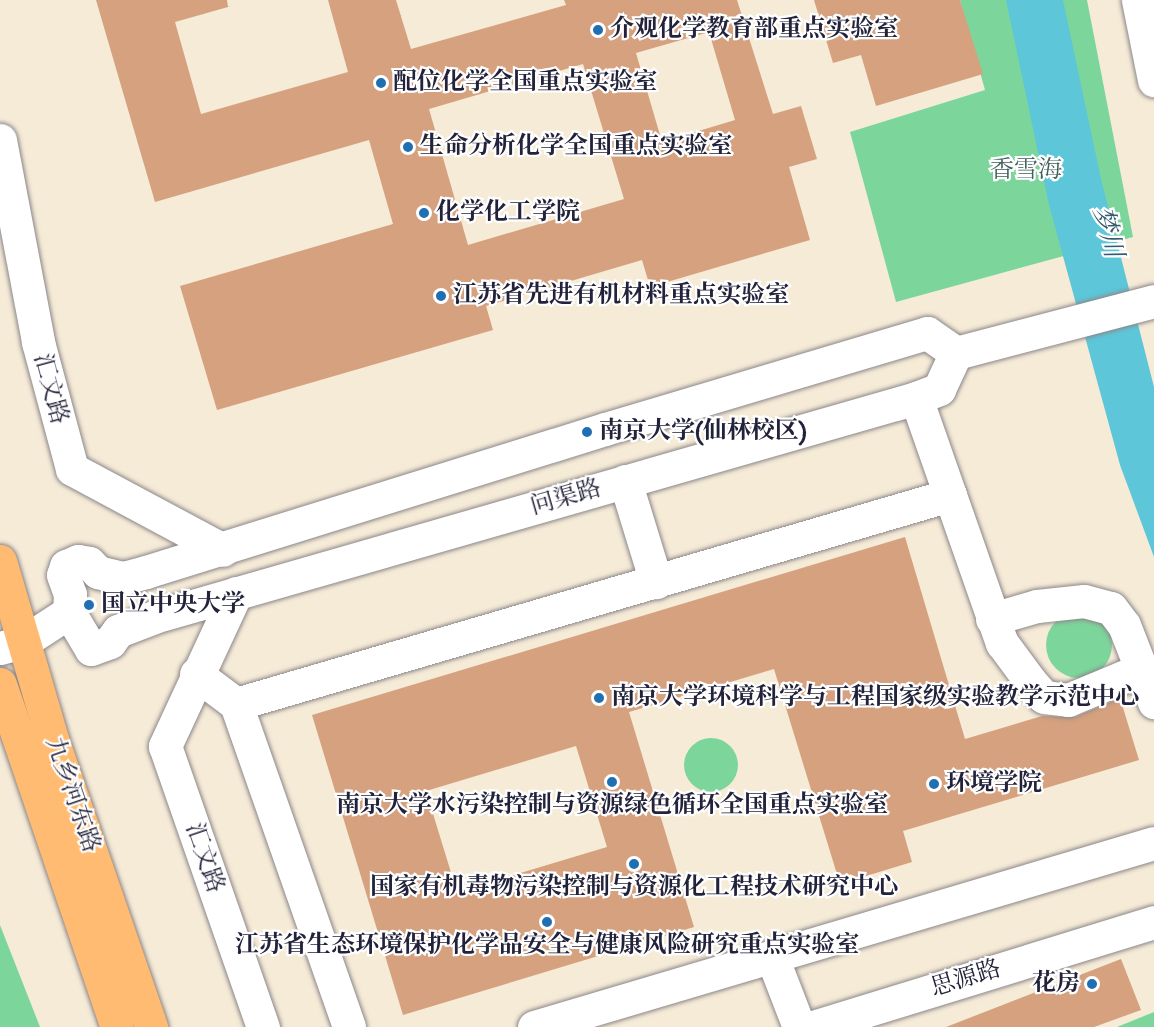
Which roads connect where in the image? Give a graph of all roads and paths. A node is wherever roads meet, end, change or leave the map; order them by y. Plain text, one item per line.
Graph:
1 (1138, 0) edge
2 (1154, 80) edge
3 (0, 140) edge
4 (1153, 302) edge
5 (956, 353) junction
6 (916, 398) junction
7 (625, 481) junction
8 (950, 495) junction
9 (223, 550) junction
10 (0, 561) edge
11 (656, 582) junction
12 (236, 594) junction
13 (69, 612) junction
14 (992, 619) junction
15 (12, 645) edge
16 (1142, 669) junction
17 (196, 674) junction
18 (0, 684) edge
19 (1154, 702) edge
20 (236, 704) junction
21 (1154, 843) edge
22 (1154, 921) edge
23 (772, 957) junction
24 (117, 1027) edge
25 (151, 1027) edge
26 (263, 1027) edge
27 (349, 1027) edge
28 (534, 1027) edge
29 (799, 1027) edge
30 (813, 1027) edge

1 - 2 street
3 - 9 street, 汇文路
4 - 5 street
5 - 6 street, 问渠路
5 - 9 street
6 - 7 street, 问渠路
6 - 8 street
7 - 11 street
7 - 12 street, 问渠路
8 - 11 street
8 - 14 street
9 - 13 street
10 - 15 main road, 九乡河东路
11 - 20 street
12 - 13 street, 问渠路
12 - 17 street, 汇文路
13 - 15 street
14 - 16 street
14 - 16 street
15 - 25 main road, 九乡河东路
16 - 19 street
17 - 20 street
17 - 26 street, 汇文路
18 - 24 main road, 九乡河东路
20 - 27 street
21 - 23 street
22 - 30 street, 思源路
23 - 28 street
23 - 29 street

